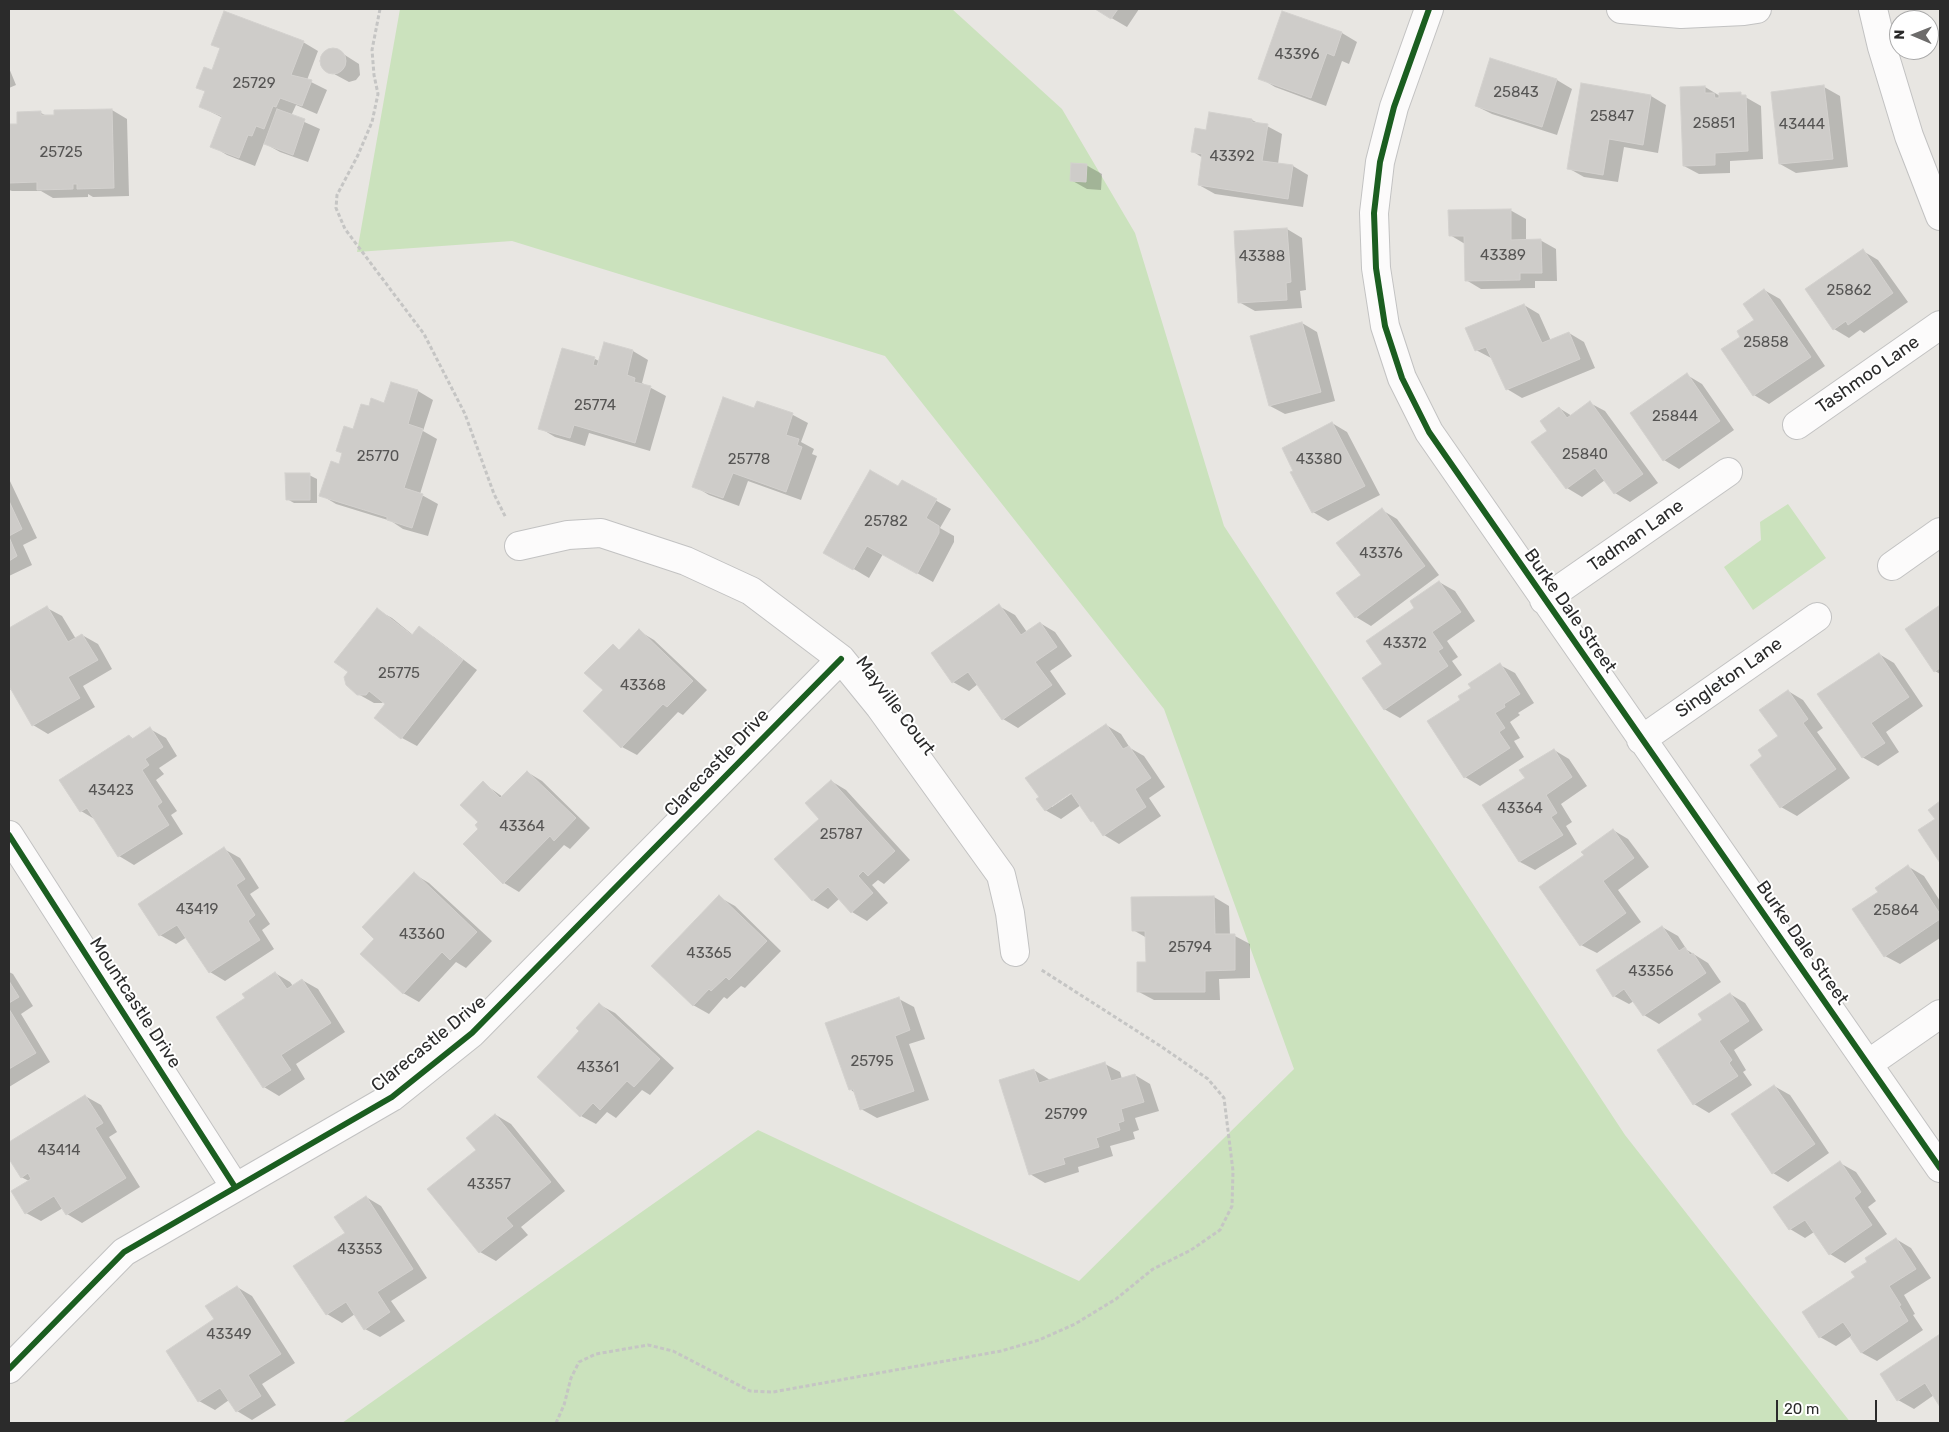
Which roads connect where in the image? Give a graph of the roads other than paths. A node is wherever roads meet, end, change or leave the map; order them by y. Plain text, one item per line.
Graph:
1 (1429, 9) edge
2 (1621, 9) edge
3 (1757, 9) edge
4 (1873, 9) edge
5 (1940, 216) edge
6 (1940, 325) edge
7 (1797, 425) dead end
8 (1728, 472) dead end
9 (1940, 532) edge
10 (519, 546) road end
11 (1892, 566) dead end
12 (1544, 600) junction
13 (1817, 617) dead end
14 (841, 658) junction
15 (1641, 740) junction
16 (9, 835) edge
17 (1014, 952) road end
18 (1940, 1014) edge
19 (1868, 1064) junction
20 (1940, 1168) edge
21 (235, 1187) junction
22 (9, 1370) edge

1 - 12 street, Burke Dale Street
2 - 3 street
4 - 5 street
6 - 7 street, Tashmoo Lane
8 - 12 street, Tadman Lane
9 - 11 street
10 - 14 street, Mayville Court
12 - 15 street, Burke Dale Street
13 - 15 street, Singleton Lane
14 - 17 street, Mayville Court
14 - 21 street, Clarecastle Drive
15 - 19 street, Burke Dale Street
16 - 21 street, Mountcastle Drive
18 - 19 street
19 - 20 street, Burke Dale Street
21 - 22 street, Clarecastle Drive

